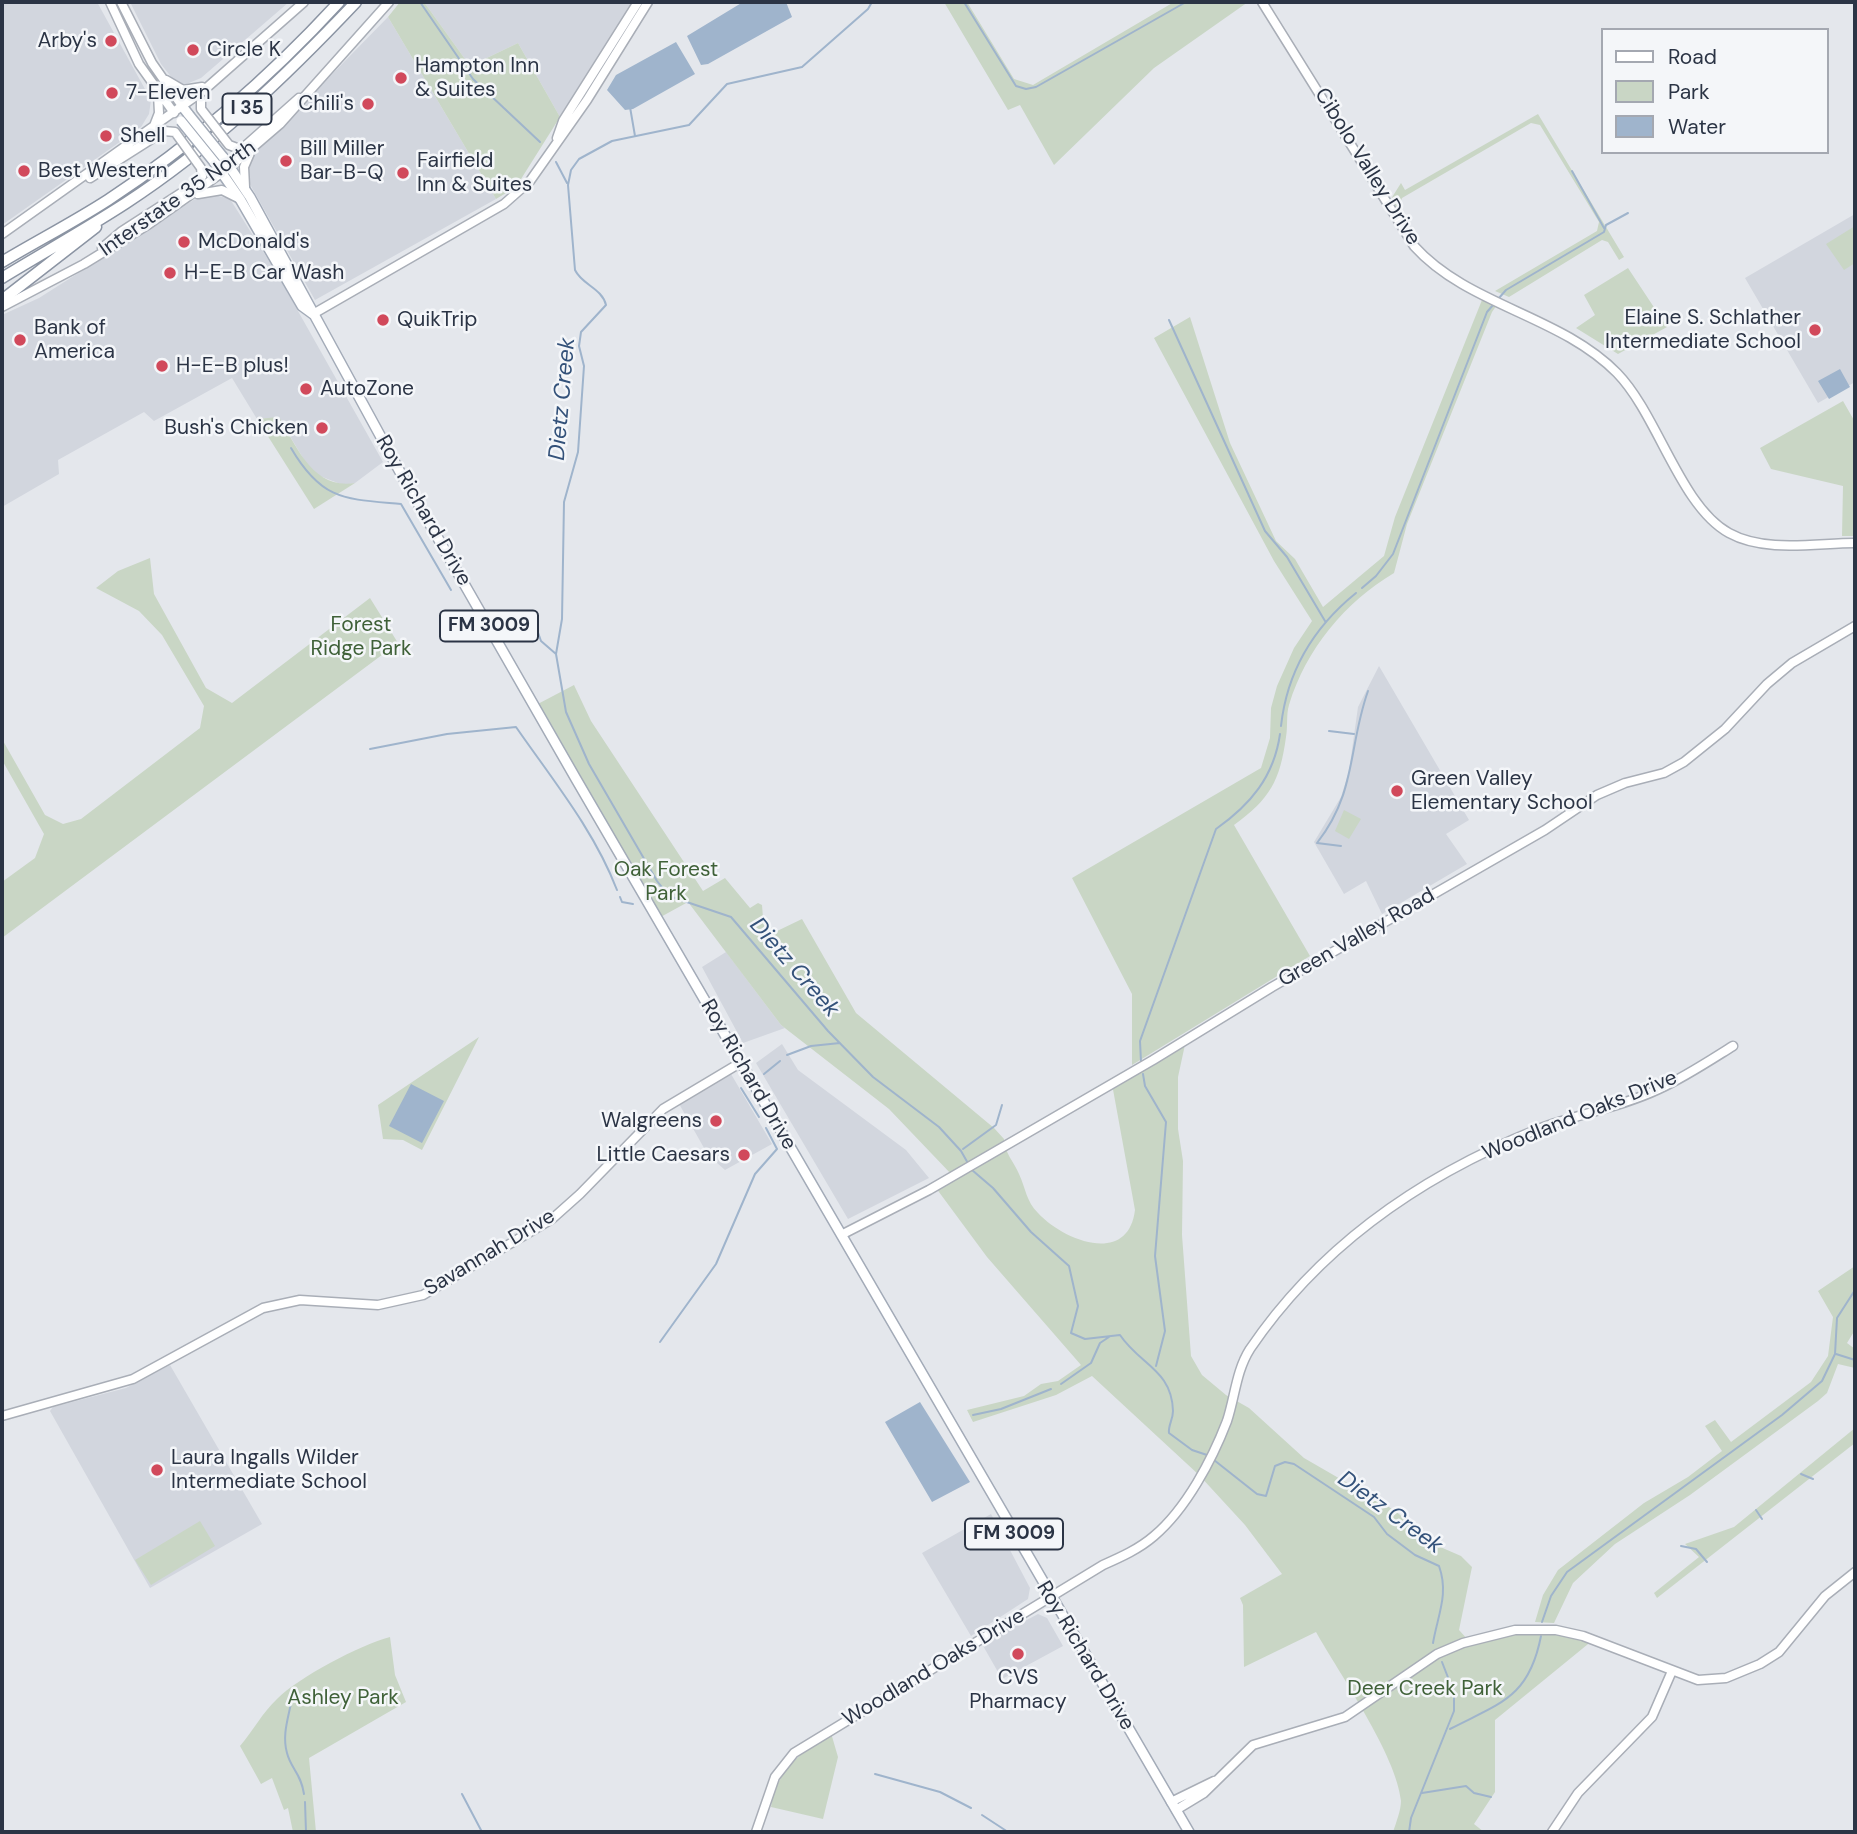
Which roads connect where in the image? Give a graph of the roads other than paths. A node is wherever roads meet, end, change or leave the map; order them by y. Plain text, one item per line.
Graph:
1 (110, 2) edge
2 (121, 2) edge
3 (304, 2) edge
4 (339, 2) edge
5 (356, 2) edge
6 (389, 2) edge
7 (638, 2) edge
8 (648, 2) edge
9 (1262, 2) edge
10 (273, 29) junction
11 (158, 74) junction
12 (213, 83) junction
13 (157, 91) junction
14 (308, 92) junction
15 (182, 106) junction
16 (174, 113) junction
17 (185, 118) junction
18 (152, 128) junction
19 (556, 141) junction
20 (252, 149) junction
21 (226, 169) junction
22 (71, 187) junction
23 (246, 190) junction
24 (188, 197) junction
25 (240, 199) junction
26 (126, 203) junction
27 (2, 234) edge
28 (2, 260) edge
29 (85, 264) junction
30 (2, 278) edge
31 (2, 300) edge
32 (2, 307) edge
33 (313, 314) junction
34 (1855, 543) edge
35 (1855, 626) edge
36 (1733, 1046) dead end
37 (740, 1063) junction
38 (843, 1234) junction
39 (2, 1416) edge
40 (1855, 1572) edge
41 (1051, 1598) junction
42 (1672, 1671) junction
43 (1173, 1806) junction
44 (756, 1832) edge
45 (1189, 1832) edge
46 (1552, 1832) edge

1 - 13 street, FM 3009
2 - 11 street, FM 3009
3 - 10 street
4 - 28 highway, I 35
5 - 26 highway, I 35
6 - 14 street, Interstate 35 North
7 - 19 street
8 - 19 street
9 - 34 street, Cibolo Valley Drive
10 - 12 street
10 - 14 street, bridge
11 - 12 street
11 - 15 street, FM 3009
12 - 15 street
13 - 16 street, FM 3009
13 - 18 street
14 - 20 street, Interstate 35 North
15 - 16 street
15 - 17 main road, FM 3009
16 - 17 main road, FM 3009
16 - 18 street
17 - 21 main road, FM 3009, bridge
18 - 22 street
19 - 33 street
20 - 21 street, Interstate 35 North
20 - 23 street
21 - 23 main road, Roy Richard Drive / FM 3009
21 - 24 street, Interstate 35 North
21 - 25 main road, Roy Richard Drive / FM 3009
22 - 27 street
22 - 29 street, bridge
23 - 33 main road, Roy Richard Drive / FM 3009
24 - 25 street
24 - 29 street, Interstate 35 North
25 - 33 main road, Roy Richard Drive / FM 3009
26 - 30 highway, I 35
26 - 31 highway
29 - 32 street, Interstate 35 North
33 - 37 main road, Roy Richard Drive / FM 3009
35 - 38 street, Green Valley Road
36 - 41 street, Woodland Oaks Drive
37 - 38 main road, Roy Richard Drive / FM 3009
37 - 39 street, Savannah Drive
38 - 41 main road, Roy Richard Drive / FM 3009
40 - 42 street
41 - 43 main road, Roy Richard Drive / FM 3009
41 - 44 street, Woodland Oaks Drive
42 - 43 street
42 - 46 street
43 - 45 main road, Roy Richard Drive / FM 3009

